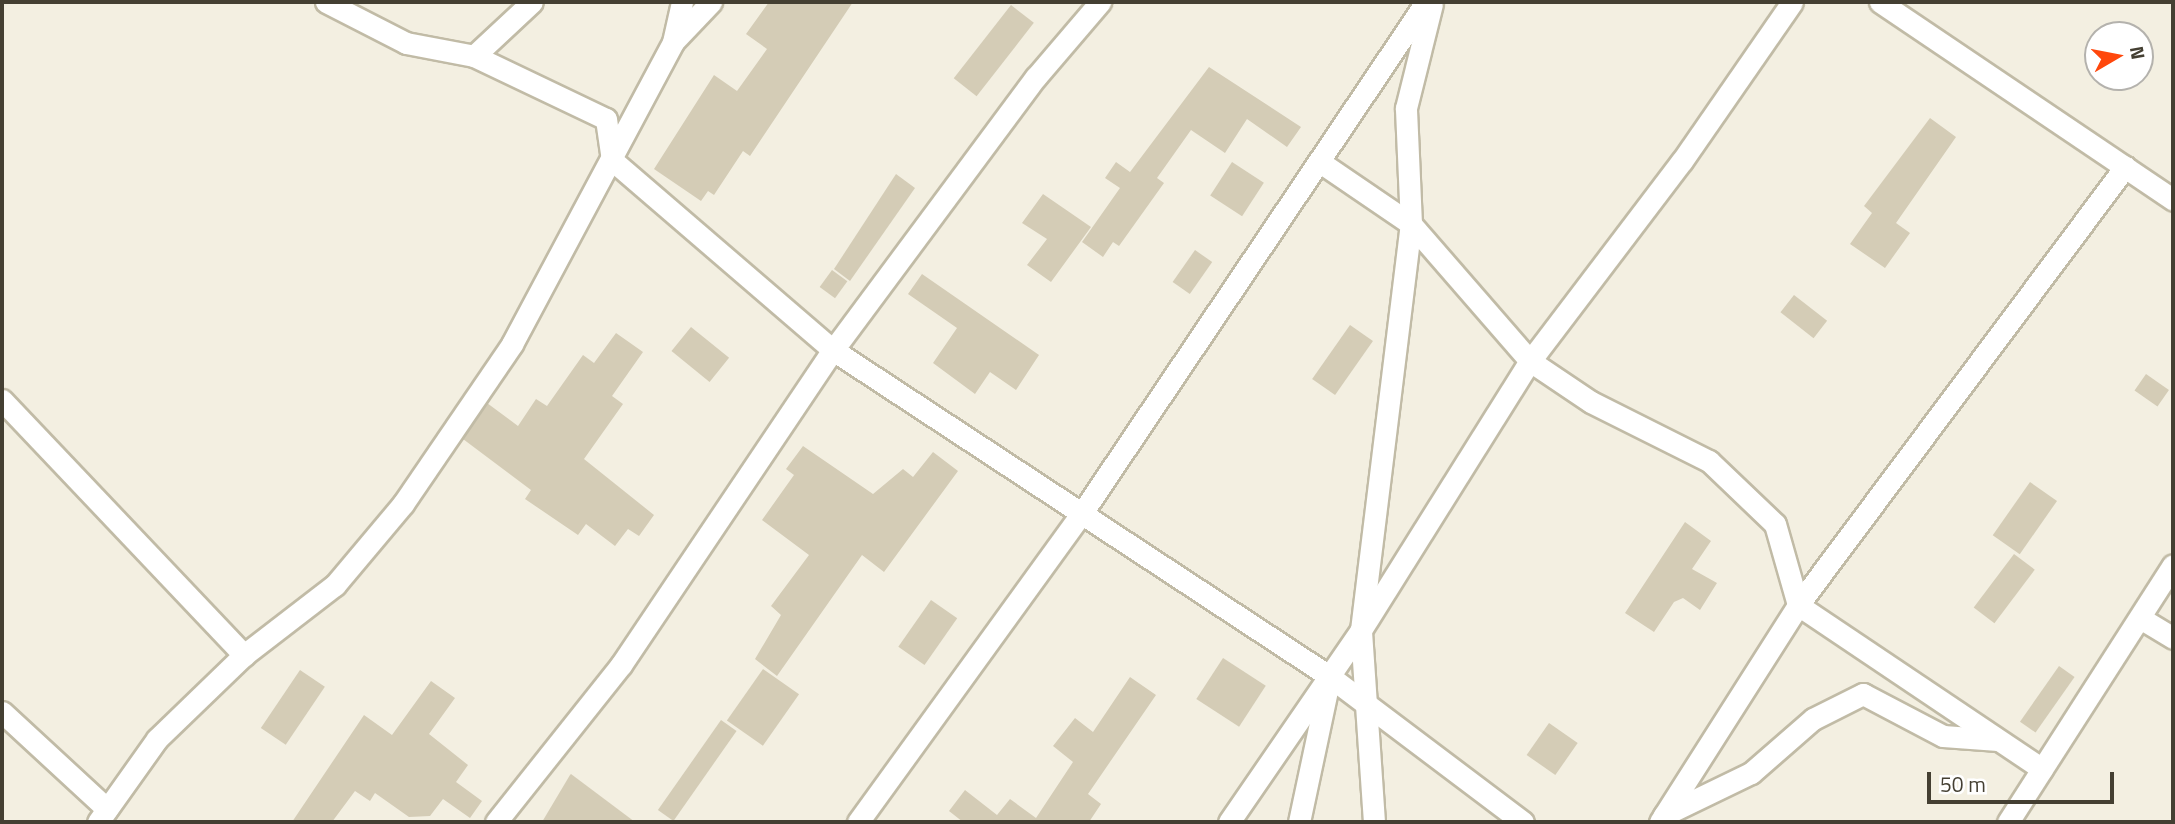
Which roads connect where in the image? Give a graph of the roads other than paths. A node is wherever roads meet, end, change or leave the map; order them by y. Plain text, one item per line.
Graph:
1 (326, 2) edge
2 (532, 2) edge
3 (682, 2) edge
4 (711, 2) edge
5 (1100, 2) edge
6 (1426, 2) edge
7 (1433, 2) edge
8 (1792, 2) edge
9 (1880, 2) edge
10 (673, 42) junction
11 (474, 56) junction
12 (612, 160) junction
13 (1321, 162) junction
14 (2125, 167) junction
15 (2173, 200) edge
16 (1411, 224) junction
17 (833, 350) junction
18 (1530, 360) junction
19 (2, 400) edge
20 (1084, 510) junction
21 (2173, 565) edge
22 (1798, 605) junction
23 (2140, 618) junction
24 (1361, 630) junction
25 (2173, 639) edge
26 (244, 655) junction
27 (1329, 676) junction
28 (1362, 700) junction
29 (2, 712) edge
30 (1998, 740) junction
31 (2042, 769) junction
32 (102, 816) edge
33 (1662, 819) edge
34 (496, 822) edge
35 (858, 822) edge
36 (1229, 822) edge
37 (1299, 822) edge
38 (1374, 822) edge
39 (1523, 822) edge
40 (2008, 822) edge

1 - 11 street
2 - 11 street
3 - 10 street
4 - 10 street
5 - 17 street
6 - 13 street
7 - 16 street
8 - 18 street
9 - 14 street
10 - 12 street
11 - 12 street
12 - 17 street
12 - 26 street
13 - 16 street
13 - 20 street
14 - 15 street
14 - 22 street
16 - 18 street
16 - 24 street
17 - 20 street
17 - 34 street
18 - 22 street
18 - 24 street
19 - 26 street
20 - 27 street
20 - 35 street
21 - 23 street
22 - 30 street
22 - 33 street
23 - 25 street
23 - 31 street
24 - 27 street
24 - 28 street
26 - 32 street
27 - 28 street
27 - 36 street
27 - 37 street
28 - 38 street
28 - 39 street
29 - 32 street
30 - 31 street
30 - 33 street
31 - 40 street

